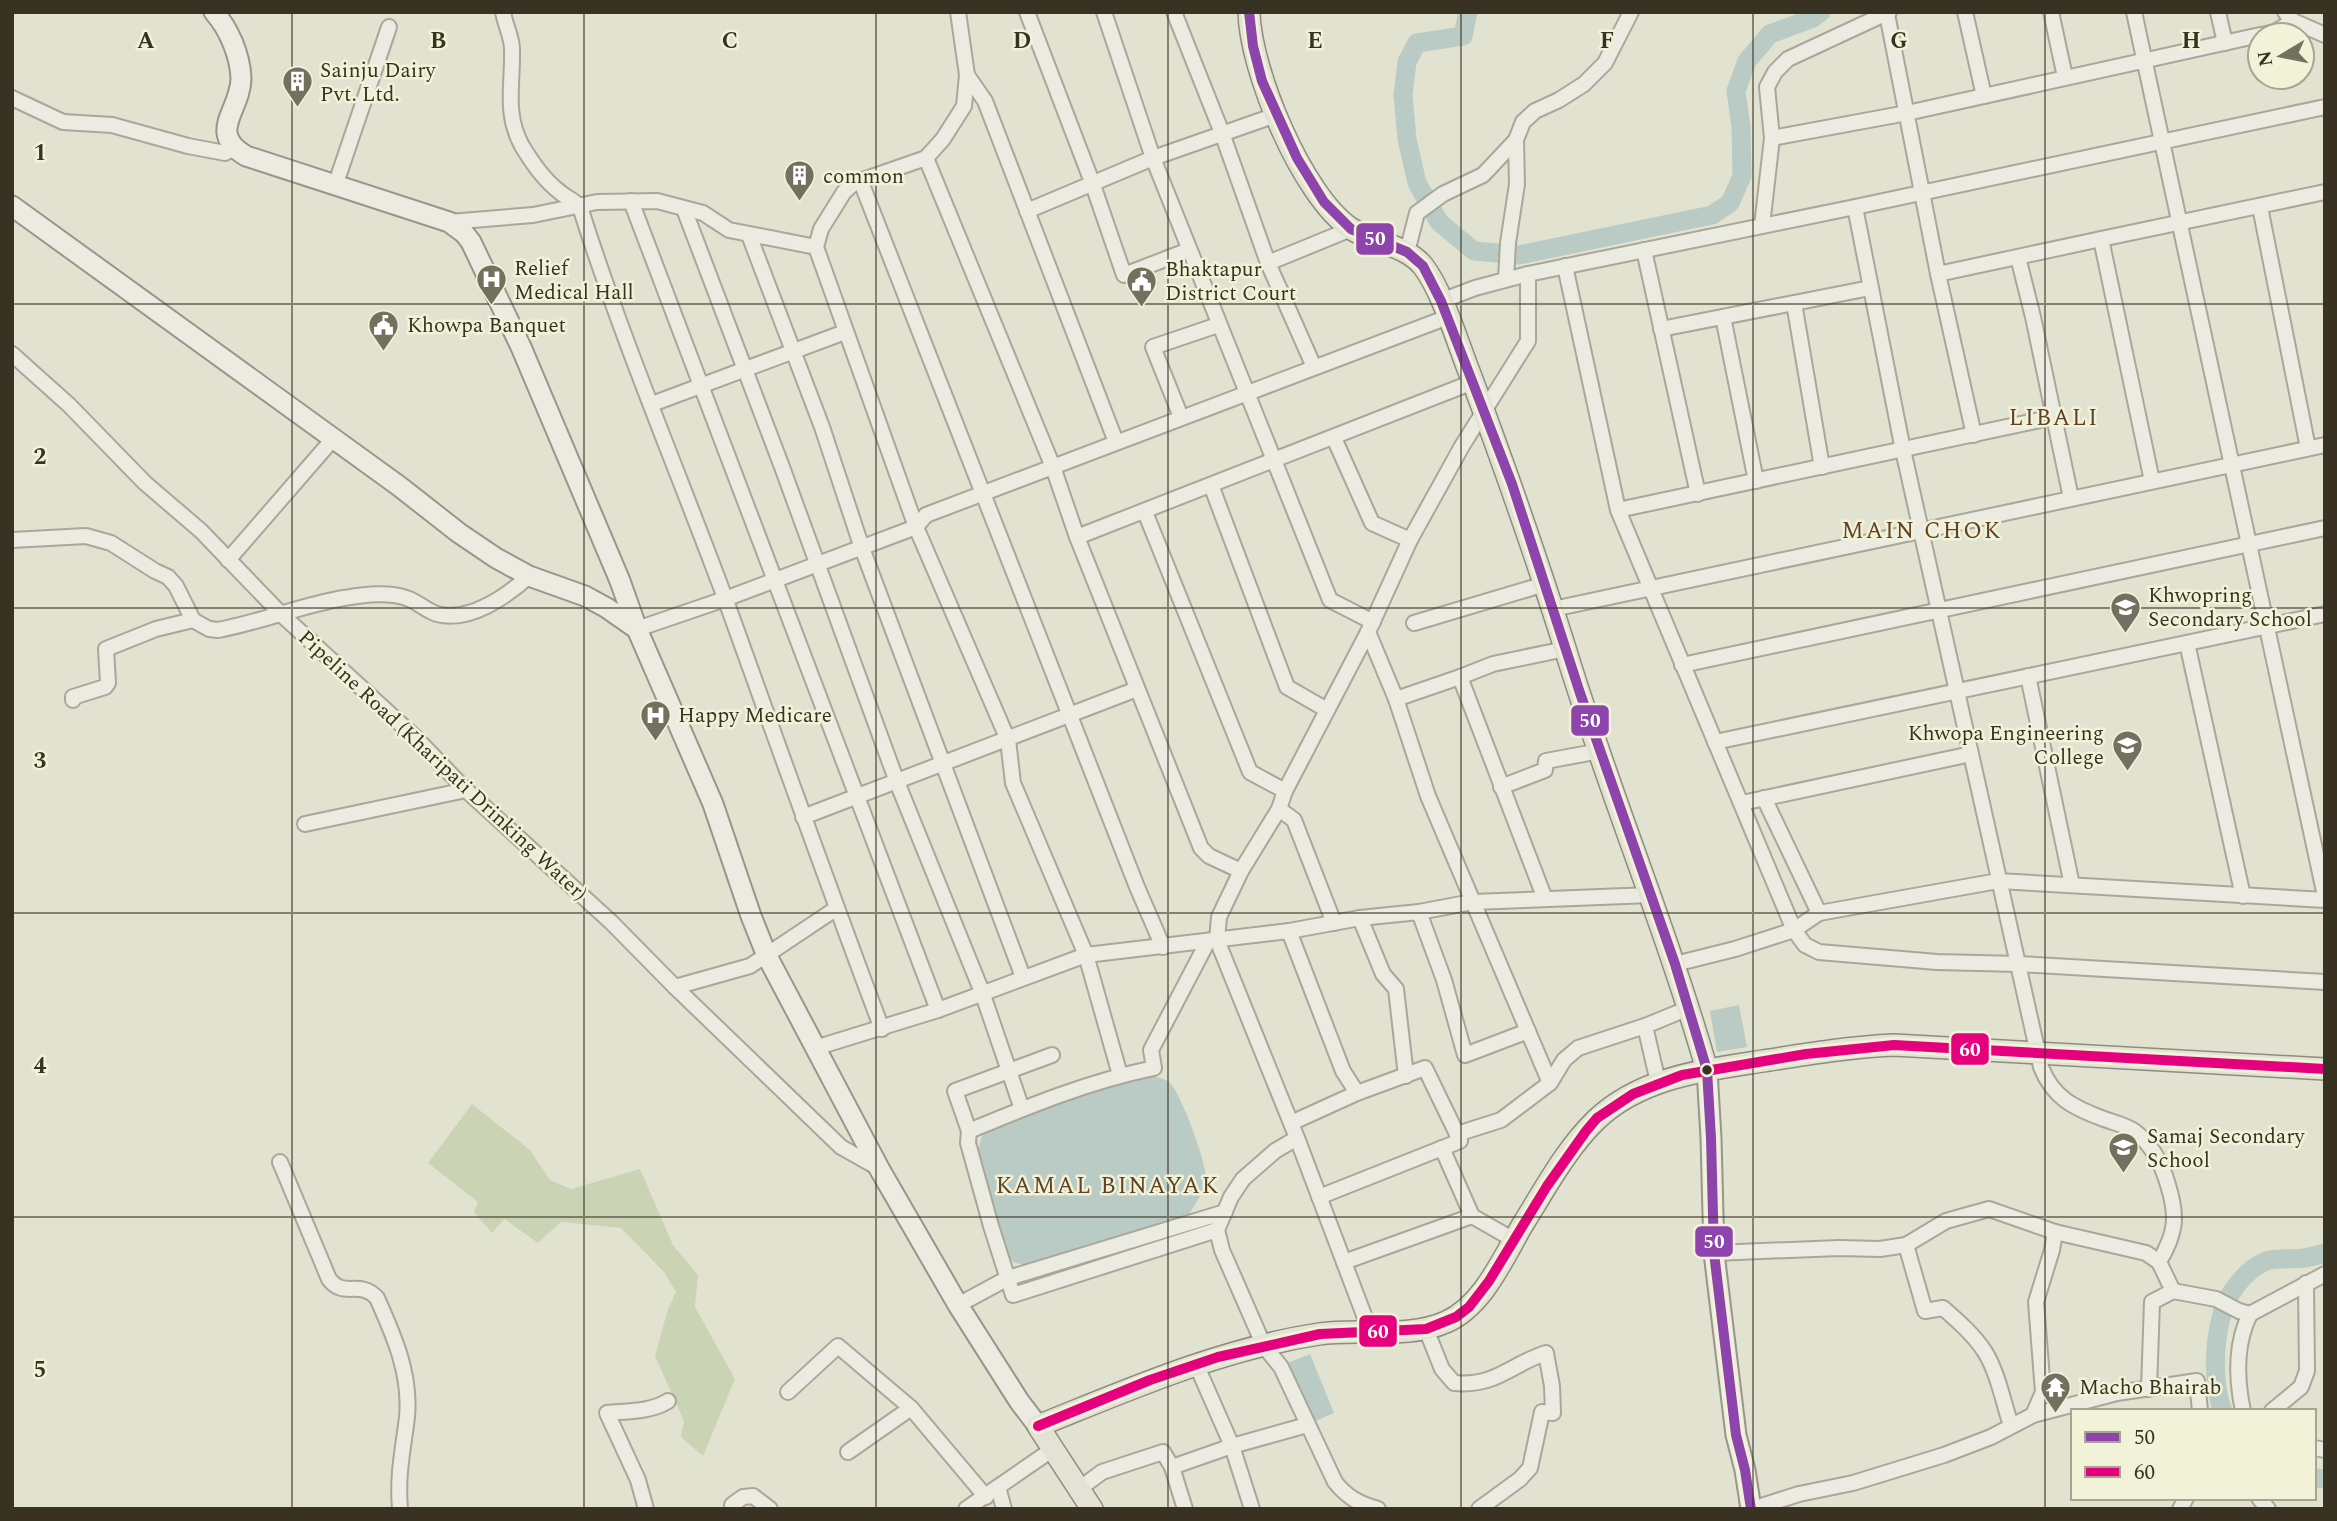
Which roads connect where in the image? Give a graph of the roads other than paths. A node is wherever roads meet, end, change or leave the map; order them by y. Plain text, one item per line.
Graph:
1 (214, 12) edge
2 (503, 12) edge
3 (958, 12) edge
4 (1027, 12) edge
5 (1104, 12) edge
6 (1174, 12) edge
7 (1249, 12) edge
8 (1631, 12) edge
9 (1965, 12) edge
10 (2052, 12) edge
11 (2134, 12) edge
12 (2218, 12) edge
13 (1888, 13) edge
14 (2289, 17) edge
15 (389, 27) dead end
16 (2325, 35) edge
17 (2246, 38) edge
18 (2225, 43) junction
19 (2145, 61) junction
20 (967, 75) junction
21 (2065, 77) junction
22 (1984, 96) junction
23 (12, 98) edge
24 (2325, 107) edge
25 (1907, 113) junction
26 (1276, 115) junction
27 (1222, 133) junction
28 (1772, 138) junction
29 (1516, 140) junction
30 (2162, 143) junction
31 (233, 149) junction
32 (926, 158) junction
33 (1153, 158) junction
34 (861, 182) junction
35 (1091, 183) junction
36 (335, 186) junction
37 (2325, 192) edge
38 (1922, 193) junction
39 (631, 201) junction
40 (12, 206) edge
41 (580, 206) junction
42 (1855, 207) junction
43 (2260, 207) junction
44 (684, 209) junction
45 (1027, 211) junction
46 (449, 222) junction
47 (2179, 223) junction
48 (1762, 226) junction
49 (1351, 229) junction
50 (749, 235) junction
51 (2101, 239) junction
52 (816, 247) junction
53 (1189, 250) junction
54 (1644, 250) junction
55 (1406, 252) junction
56 (2018, 257) junction
57 (1268, 262) junction
58 (1565, 266) junction
59 (1506, 274) junction
60 (1528, 274) junction
61 (1938, 274) junction
62 (1870, 288) junction
63 (1794, 303) junction
64 (1445, 309) junction
65 (1723, 317) junction
66 (1219, 325) junction
67 (1661, 329) junction
68 (845, 332) junction
69 (792, 353) junction
70 (12, 354) edge
71 (1314, 367) junction
72 (744, 370) junction
73 (1473, 382) junction
74 (700, 384) junction
75 (1245, 393) junction
76 (652, 404) junction
77 (1485, 411) junction
78 (1181, 417) junction
79 (2054, 417) junction
80 (1974, 435) junction
81 (1334, 438) junction
82 (333, 439) junction
83 (1116, 442) junction
84 (2325, 444) edge
85 (2308, 448) junction
86 (1903, 450) junction
87 (1273, 461) junction
88 (2232, 464) junction
89 (1053, 467) junction
90 (1822, 467) junction
91 (1756, 481) junction
92 (2152, 481) junction
93 (1211, 485) junction
94 (982, 494) junction
95 (1698, 494) junction
96 (2071, 498) junction
97 (1618, 510) junction
98 (1145, 512) junction
99 (916, 527) junction
100 (2325, 528) edge
101 (1922, 530) junction
102 (1077, 537) junction
103 (12, 540) edge
104 (1410, 540) junction
105 (2248, 544) junction
106 (862, 548) junction
107 (228, 560) junction
108 (819, 565) junction
109 (529, 576) junction
110 (777, 580) junction
111 (1545, 584) junction
112 (1651, 589) junction
113 (725, 599) junction
114 (1553, 608) junction
115 (1940, 611) junction
116 (281, 614) junction
117 (2325, 614) edge
118 (193, 620) junction
119 (1414, 623) dead end
120 (1371, 627) junction
121 (2266, 627) junction
122 (637, 629) junction
123 (2187, 643) junction
124 (1565, 649) junction
125 (1682, 665) junction
126 (2028, 676) junction
127 (1460, 677) junction
128 (1137, 689) junction
129 (1956, 691) junction
130 (1396, 699) junction
131 (73, 700) dead end
132 (1327, 710) junction
133 (1071, 716) junction
134 (1008, 740) junction
135 (1715, 742) junction
136 (1600, 751) junction
137 (1971, 754) junction
138 (944, 765) junction
139 (897, 782) junction
140 (1501, 787) junction
141 (466, 790) junction
142 (1285, 791) junction
143 (856, 797) junction
144 (1764, 798) junction
145 (1742, 803) junction
146 (1279, 809) junction
147 (803, 817) junction
148 (306, 824) dead end
149 (1241, 872) junction
150 (1998, 881) junction
151 (2072, 886) junction
152 (1651, 895) junction
153 (2243, 896) junction
154 (2325, 898) edge
155 (1545, 899) junction
156 (1472, 902) junction
157 (836, 908) junction
158 (1419, 912) junction
159 (1819, 913) junction
160 (1360, 918) junction
161 (1334, 923) junction
162 (1794, 930) junction
163 (1289, 931) junction
164 (1213, 940) junction
165 (1163, 947) junction
166 (1086, 955) junction
167 (767, 956) junction
168 (1675, 964) junction
169 (2019, 964) junction
170 (1023, 977) junction
171 (2325, 982) edge
172 (675, 987) junction
173 (982, 992) junction
174 (1689, 1008) junction
175 (938, 1010) junction
176 (1645, 1026) junction
177 (882, 1029) junction
178 (1528, 1031) junction
179 (815, 1048) junction
180 (2037, 1053) junction
181 (1052, 1055) dead end
182 (2325, 1069) edge
183 (1707, 1070) junction
184 (1008, 1071) junction
185 (1120, 1075) junction
186 (1406, 1076) junction
187 (1658, 1082) junction
188 (1550, 1083) junction
189 (1357, 1093) junction
190 (1021, 1110) junction
191 (1291, 1123) junction
192 (969, 1131) junction
193 (1457, 1134) junction
194 (1297, 1138) junction
195 (1442, 1148) junction
196 (280, 1162) dead end
197 (880, 1170) junction
198 (1319, 1197) junction
199 (1225, 1212) junction
200 (1472, 1216) junction
201 (1217, 1230) junction
202 (2055, 1232) junction
203 (1514, 1240) junction
204 (1906, 1245) junction
205 (1714, 1253) junction
206 (1345, 1262) junction
207 (2159, 1262) junction
208 (2325, 1273) edge
209 (1008, 1278) junction
210 (2306, 1283) junction
211 (2173, 1292) junction
212 (958, 1305) junction
213 (2244, 1312) junction
214 (1426, 1329) junction
215 (1370, 1331) junction
216 (1264, 1346) junction
217 (1196, 1364) junction
218 (2149, 1389) junction
219 (788, 1392) dead end
220 (668, 1401) dead end
221 (911, 1408) junction
222 (2200, 1409) edge
223 (2243, 1409) edge
224 (2274, 1409) edge
225 (2033, 1415) junction
226 (1307, 1425) junction
227 (2011, 1425) junction
228 (1038, 1426) junction
229 (1232, 1446) junction
230 (1053, 1450) junction
231 (848, 1452) dead end
232 (1172, 1467) junction
233 (998, 1487) junction
234 (1079, 1489) junction
235 (986, 1497) junction
236 (732, 1505) dead end
237 (1365, 1508) edge
238 (400, 1509) edge
239 (646, 1509) edge
240 (770, 1509) edge
241 (966, 1509) edge
242 (1004, 1509) edge
243 (1092, 1509) edge
244 (1185, 1509) edge
245 (1252, 1509) edge
246 (1479, 1509) edge
247 (1752, 1509) edge

1 - 31 main road
2 - 41 street
3 - 20 street
4 - 35 street
5 - 33 street
6 - 27 street
7 - 26 main road
8 - 29 street
9 - 22 street
10 - 21 street
11 - 19 street
12 - 18 street
13 - 25 street
13 - 28 street
14 - 16 street
15 - 36 street
17 - 18 street
18 - 19 street
19 - 21 street
19 - 30 street
20 - 32 street
20 - 45 street
21 - 22 street
22 - 25 street
23 - 31 street
24 - 30 street
25 - 28 street
25 - 38 street
26 - 27 street
26 - 49 main road
27 - 33 street
27 - 57 street
28 - 48 street
29 - 55 street
29 - 59 street
30 - 38 street
30 - 47 street
31 - 36 main road
32 - 34 street
32 - 89 street
33 - 35 street
33 - 53 street
34 - 52 street
34 - 94 street
35 - 45 street
35 - 53 street
36 - 46 main road
37 - 43 street
38 - 42 street
38 - 61 street
39 - 41 street
39 - 44 street
39 - 74 street
40 - 82 main road
41 - 46 street
41 - 76 street
42 - 48 street
42 - 62 street
43 - 47 street
43 - 85 street
44 - 50 street
44 - 72 street
45 - 83 street
46 - 122 main road
47 - 51 street
47 - 88 street
48 - 54 street
49 - 55 main road
49 - 57 street
50 - 52 street
50 - 69 street
51 - 56 street
51 - 92 street
52 - 68 street
53 - 66 street
54 - 58 street
54 - 67 street
55 - 64 main road
56 - 61 street
56 - 79 street
57 - 71 street
58 - 60 street
58 - 97 street
59 - 60 street
59 - 64 street
60 - 77 street
61 - 80 street
62 - 63 street
62 - 86 street
63 - 65 street
63 - 90 street
64 - 71 street
64 - 73 main road
65 - 67 street
65 - 91 street
66 - 75 street
66 - 78 street
67 - 95 street
68 - 69 street
68 - 99 street
69 - 72 street
69 - 106 street
70 - 107 street, Pipeline Road (Kharipati Drinking Water)
71 - 75 street
72 - 74 street
72 - 108 street
73 - 77 main road
73 - 81 street
74 - 76 street
74 - 110 street
75 - 78 street
75 - 87 street
76 - 113 street
77 - 104 street
77 - 111 main road
78 - 83 street
79 - 80 street
79 - 96 street
80 - 86 street
81 - 87 street
81 - 104 street
82 - 107 street
82 - 109 main road
83 - 89 street
84 - 85 street
85 - 88 street
86 - 90 street
86 - 101 street
87 - 93 street
87 - 120 street
88 - 92 street
88 - 105 street
89 - 94 street
89 - 102 street
90 - 91 street
91 - 95 street
92 - 96 street
93 - 98 street
93 - 132 street
94 - 99 street
94 - 133 street
95 - 97 street
96 - 101 street
97 - 112 street
98 - 102 street
98 - 142 street
99 - 106 street
99 - 134 street
100 - 105 street
101 - 112 street
101 - 115 street
102 - 128 street
103 - 118 street
104 - 120 street
105 - 115 street
105 - 121 street
106 - 108 street
106 - 138 street
107 - 116 street, Pipeline Road (Kharipati Drinking Water)
108 - 110 street
108 - 139 street
109 - 116 street
109 - 122 main road
110 - 113 street
110 - 143 street
111 - 114 main road
111 - 119 street
112 - 114 street
112 - 125 street
113 - 122 street
113 - 147 street
114 - 124 main road
115 - 125 street
115 - 129 street
116 - 118 street
116 - 141 street, Pipeline Road (Kharipati Drinking Water)
117 - 121 street
118 - 131 street
120 - 130 street
120 - 132 street
121 - 123 street
121 - 154 street
122 - 167 main road
123 - 126 street
123 - 153 street
124 - 127 street
124 - 136 main road
125 - 135 street
126 - 129 street
126 - 151 street
127 - 130 street
127 - 140 street
128 - 133 street
128 - 149 street
129 - 135 street
129 - 137 street
130 - 156 street
132 - 142 street
133 - 134 street
133 - 165 street
134 - 138 street
134 - 166 street
135 - 145 street
136 - 140 street
136 - 152 main road
137 - 144 street
137 - 150 street
138 - 139 street
138 - 170 street
139 - 143 street
139 - 173 street
140 - 155 street
141 - 148 street
141 - 172 street, Pipeline Road (Kharipati Drinking Water)
142 - 146 street
143 - 147 street
143 - 175 street
144 - 145 street
144 - 159 street
145 - 162 street
146 - 149 street
146 - 161 street
147 - 157 street
149 - 164 street
150 - 151 street
150 - 159 street
150 - 169 street
151 - 153 street
152 - 155 street
152 - 168 main road
153 - 154 street
155 - 156 street
156 - 158 street
156 - 178 street
157 - 167 street
157 - 177 street
158 - 160 street
158 - 178 street
159 - 162 street
160 - 161 street
160 - 186 street
161 - 163 street
162 - 168 street
162 - 169 street
163 - 164 street
163 - 189 street
164 - 165 street
164 - 185 street
164 - 191 street
165 - 166 street
166 - 170 street
166 - 185 street
167 - 172 street
167 - 179 main road
168 - 174 main road
169 - 171 street
169 - 180 street
170 - 173 street
172 - 197 street, Pipeline Road (Kharipati Drinking Water)
173 - 175 street
173 - 184 street
174 - 176 street
174 - 183 main road
175 - 177 street
176 - 187 street
176 - 188 street
177 - 179 street
178 - 188 street
179 - 197 main road
180 - 182 main road
180 - 183 main road
180 - 207 street
181 - 184 street
183 - 187 main road
183 - 205 main road
184 - 190 street
184 - 192 street
185 - 190 street
186 - 189 street
186 - 193 street
187 - 203 main road
188 - 193 street
189 - 191 street
190 - 192 street
191 - 194 street
192 - 209 street
193 - 195 street
194 - 198 street
194 - 199 street
195 - 198 street
195 - 200 street
196 - 238 street
197 - 212 main road
198 - 206 street
199 - 201 street
199 - 209 street
200 - 203 street
200 - 206 street
201 - 209 street
201 - 216 street
202 - 204 street
202 - 207 street
202 - 225 street
203 - 214 main road
204 - 205 street
204 - 227 street
205 - 247 main road
206 - 215 street
207 - 211 street
208 - 210 street
209 - 212 street
210 - 213 street
210 - 224 street
211 - 213 street
211 - 218 street
212 - 228 main road
213 - 223 street
214 - 215 main road
214 - 246 street
215 - 216 main road
216 - 217 main road
216 - 226 street
217 - 228 main road
217 - 229 street
218 - 222 street
218 - 225 street
219 - 221 street
220 - 239 street
221 - 231 street
221 - 235 street
225 - 227 street
226 - 229 street
226 - 237 street
227 - 247 street
228 - 230 main road
229 - 232 street
229 - 245 street
230 - 233 street
230 - 234 main road
232 - 234 street
232 - 244 street
233 - 235 street
233 - 242 street
234 - 243 main road
235 - 241 street
236 - 240 street

